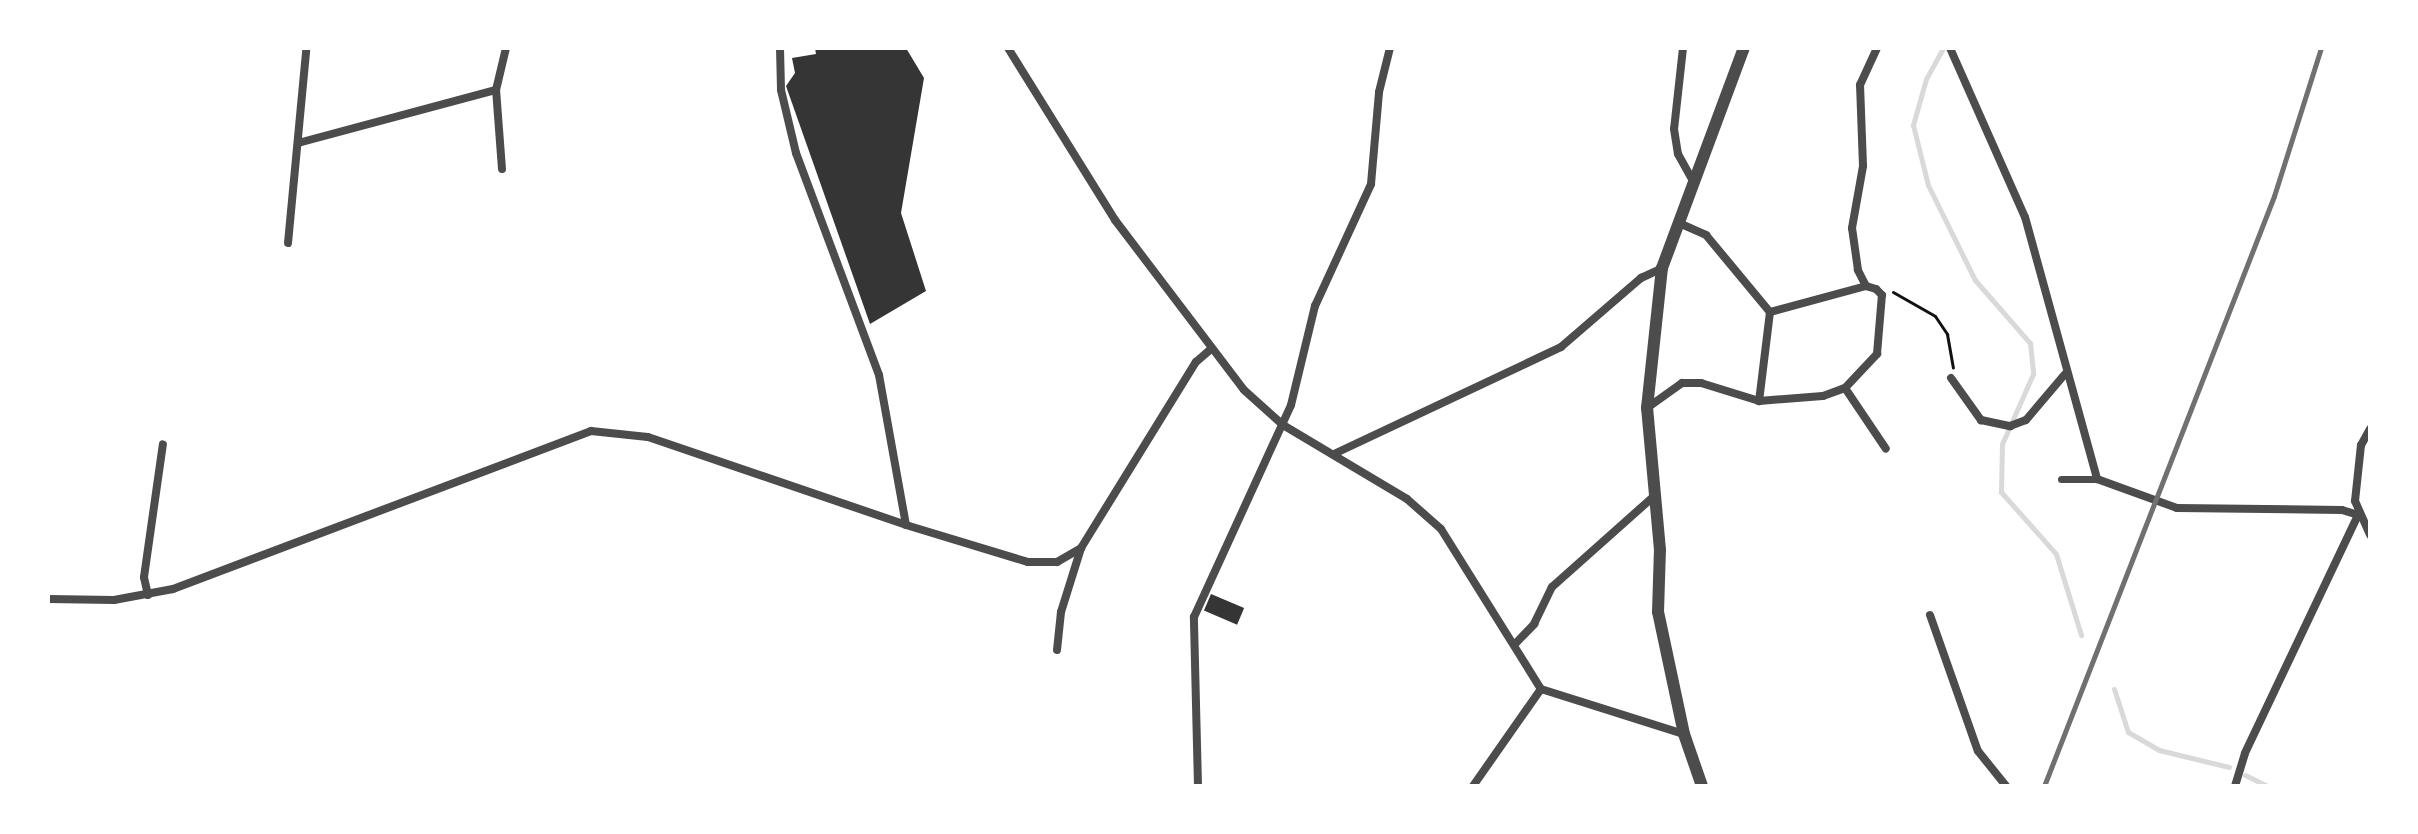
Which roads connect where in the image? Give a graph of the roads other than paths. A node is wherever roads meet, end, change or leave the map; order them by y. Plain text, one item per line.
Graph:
1 (506, 48) edge
2 (780, 48) edge
3 (1008, 48) edge
4 (1390, 48) edge
5 (1683, 48) edge
6 (1744, 48) edge
7 (1877, 48) edge
8 (1952, 49) edge
9 (306, 51) dead end
10 (496, 90) junction
11 (298, 143) junction
12 (502, 169) dead end
13 (1694, 183) junction
14 (1679, 223) junction
15 (288, 243) dead end
16 (1662, 268) junction
17 (1866, 286) junction
18 (1770, 312) junction
19 (1211, 349) junction
20 (2065, 374) junction
21 (1951, 378) road end
22 (1845, 388) junction
23 (1759, 401) junction
24 (1647, 408) junction
25 (1283, 425) junction
26 (2370, 429) edge
27 (163, 444) dead end
28 (1886, 449) dead end
29 (1336, 453) junction
30 (2061, 479) dead end
31 (2097, 479) junction
32 (1653, 497) junction
33 (2358, 515) junction
34 (906, 525) junction
35 (2370, 535) edge
36 (1081, 548) junction
37 (148, 595) junction
38 (48, 599) edge
39 (1930, 615) dead end
40 (1515, 644) junction
41 (1057, 650) dead end
42 (1541, 689) junction
43 (1684, 734) junction
44 (1198, 786) edge
45 (1473, 786) edge
46 (1702, 786) edge
47 (2006, 786) edge
48 (2235, 786) edge

1 - 10 street
2 - 34 street
3 - 19 street
4 - 25 street
5 - 13 street
6 - 13 street
7 - 17 street
8 - 20 street
9 - 11 street
10 - 11 street
10 - 12 street
11 - 15 street
13 - 14 street
14 - 16 street
14 - 18 street
16 - 24 street
16 - 29 street
17 - 18 street
17 - 22 street
18 - 23 street
19 - 25 street
19 - 36 street
20 - 21 street
20 - 31 street
22 - 23 street
22 - 28 street
23 - 24 street
24 - 32 street
25 - 29 street
25 - 44 street
26 - 33 street
27 - 37 street
29 - 40 street
30 - 31 street
31 - 33 street
32 - 40 street
32 - 43 street
33 - 35 street
33 - 48 street
34 - 36 street
34 - 37 street
36 - 41 street
37 - 38 street
39 - 47 street
40 - 42 street
42 - 43 street
42 - 45 street
43 - 46 street

